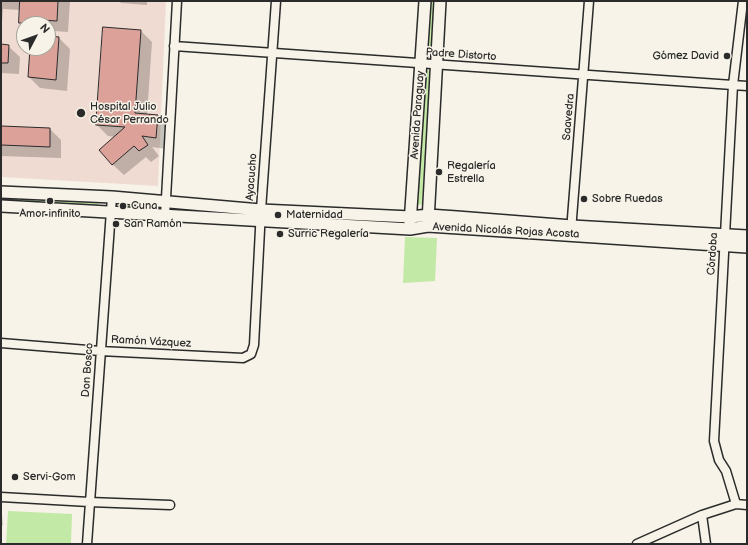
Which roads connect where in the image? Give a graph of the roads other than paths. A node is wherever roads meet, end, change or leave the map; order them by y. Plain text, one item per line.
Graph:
1 (177, 1) edge
2 (276, 1) edge
3 (425, 1) edge
4 (440, 1) edge
5 (589, 1) edge
6 (743, 1) edge
7 (174, 46) junction
8 (273, 53) junction
9 (421, 64) junction
10 (435, 65) junction
11 (584, 75) junction
12 (733, 85) junction
13 (747, 86) edge
14 (1, 192) edge
15 (112, 197) junction
16 (166, 201) junction
17 (1, 206) edge
18 (261, 210) junction
19 (111, 212) junction
20 (165, 216) junction
21 (410, 217) junction
22 (261, 221) junction
23 (428, 221) junction
24 (410, 230) junction
25 (571, 230) junction
26 (747, 236) edge
27 (725, 240) junction
28 (747, 247) edge
29 (1, 343) edge
30 (100, 351) junction
31 (250, 354) joint
32 (1, 497) edge
33 (90, 502) junction
34 (736, 504) junction
35 (170, 505) dead end
36 (747, 505) edge
37 (702, 515) junction
38 (87, 544) edge
39 (637, 544) edge
40 (706, 544) edge

1 - 7 street
2 - 8 street, Ayacucho
3 - 9 main road, Avenida Paraguay
4 - 10 main road, Avenida Paraguay
5 - 11 street, Saavedra
6 - 12 street, Córdoba
7 - 8 street, Padre Distorto
7 - 16 street
8 - 9 street, Padre Distorto
8 - 18 street, Ayacucho
9 - 10 street, Padre Distorto
9 - 21 main road, Avenida Paraguay
10 - 11 street, Padre Distorto
10 - 23 main road, Avenida Paraguay
11 - 12 street, Padre Distorto
11 - 25 street, Saavedra
12 - 13 street, Padre Distorto
12 - 27 street, Córdoba
14 - 15 main road, Avenida Nicolás Rojas Acosta
15 - 16 main road, Avenida Nicolás Rojas Acosta
15 - 19 street, Don Bosco
16 - 18 main road, Avenida Nicolás Rojas Acosta
16 - 20 street
17 - 19 main road, Avenida Nicolás Rojas Acosta
18 - 21 main road, Avenida Nicolás Rojas Acosta
18 - 22 street, Ayacucho
19 - 20 main road, Avenida Nicolás Rojas Acosta
19 - 30 street, Don Bosco
20 - 22 main road, Avenida Nicolás Rojas Acosta
21 - 23 main road, Avenida Nicolás Rojas Acosta
21 - 24 main road, Avenida Paraguay
22 - 24 main road, Avenida Nicolás Rojas Acosta
22 - 31 street, Ayacucho
23 - 24 main road, Avenida Nicolás Rojas Acosta
23 - 25 main road, Avenida Nicolás Rojas Acosta
25 - 27 main road, Avenida Nicolás Rojas Acosta
26 - 27 main road, Avenida Nicolás Rojas Acosta
27 - 28 main road, Avenida Nicolás Rojas Acosta
27 - 34 street, Córdoba
29 - 30 street, Ramón Vázquez
30 - 31 street, Ramón Vázquez
30 - 33 street, Don Bosco
32 - 33 street
33 - 35 street
33 - 38 street, Don Bosco
34 - 36 street
34 - 37 street
37 - 39 street
37 - 40 street

